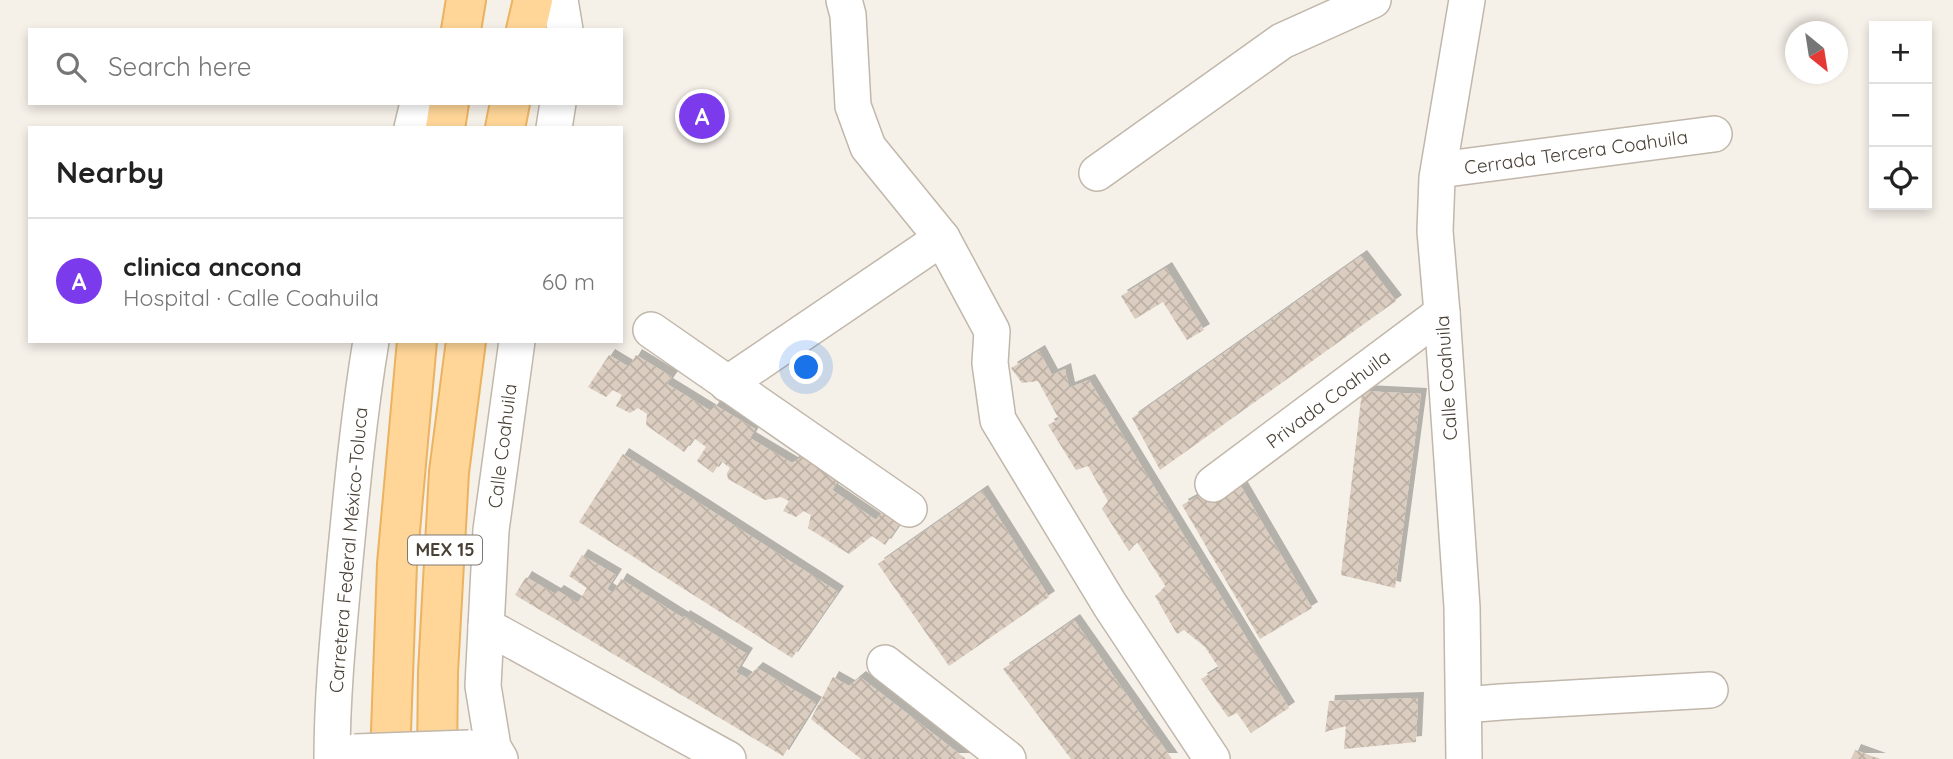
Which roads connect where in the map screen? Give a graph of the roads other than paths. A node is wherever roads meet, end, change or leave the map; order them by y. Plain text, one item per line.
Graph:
1 (452, 0) edge
2 (466, 0) edge
3 (533, 0) edge
4 (561, 0) edge
5 (844, 0) edge
6 (1373, 0) edge
7 (1467, 0) edge
8 (443, 28) edge
9 (461, 28) edge
10 (526, 28) edge
11 (565, 28) edge
12 (418, 105) edge
13 (449, 105) edge
14 (510, 105) edge
15 (558, 105) edge
16 (412, 126) edge
17 (445, 126) edge
18 (505, 126) edge
19 (554, 126) edge
20 (1714, 134) dead end
21 (1439, 170) junction
22 (1097, 173) dead end
23 (942, 238) junction
24 (1442, 313) junction
25 (651, 330) dead end
26 (371, 343) edge
27 (417, 343) edge
28 (466, 343) edge
29 (517, 343) edge
30 (727, 384) junction
31 (1213, 484) dead end
32 (909, 509) dead end
33 (486, 626) junction
34 (885, 663) dead end
35 (1710, 690) dead end
36 (1464, 705) junction
37 (475, 753) edge
38 (352, 756) edge
39 (729, 759) edge
40 (1008, 759) edge
41 (1212, 759) edge
42 (1464, 759) edge

1 - 8 street
2 - 9 main road
3 - 10 main road
4 - 11 street
5 - 23 street
6 - 22 street
7 - 21 street, Calle Coahuila
12 - 16 street
13 - 17 main road
14 - 18 main road
15 - 19 street
20 - 21 street, Cerrada Tercera Coahuila
21 - 24 street, Calle Coahuila
23 - 30 street
23 - 41 street
24 - 31 street, Privada Coahuila
24 - 36 street, Calle Coahuila
25 - 30 street
26 - 38 street, Carretera Federal México-Toluca
27 - 38 main road, MEX 15
28 - 37 main road, MEX 15
29 - 33 street, Calle Coahuila
30 - 32 street
33 - 37 street, Calle Coahuila
33 - 39 street
34 - 40 street
35 - 36 street
36 - 42 street, Calle Coahuila
37 - 38 street, bridge

